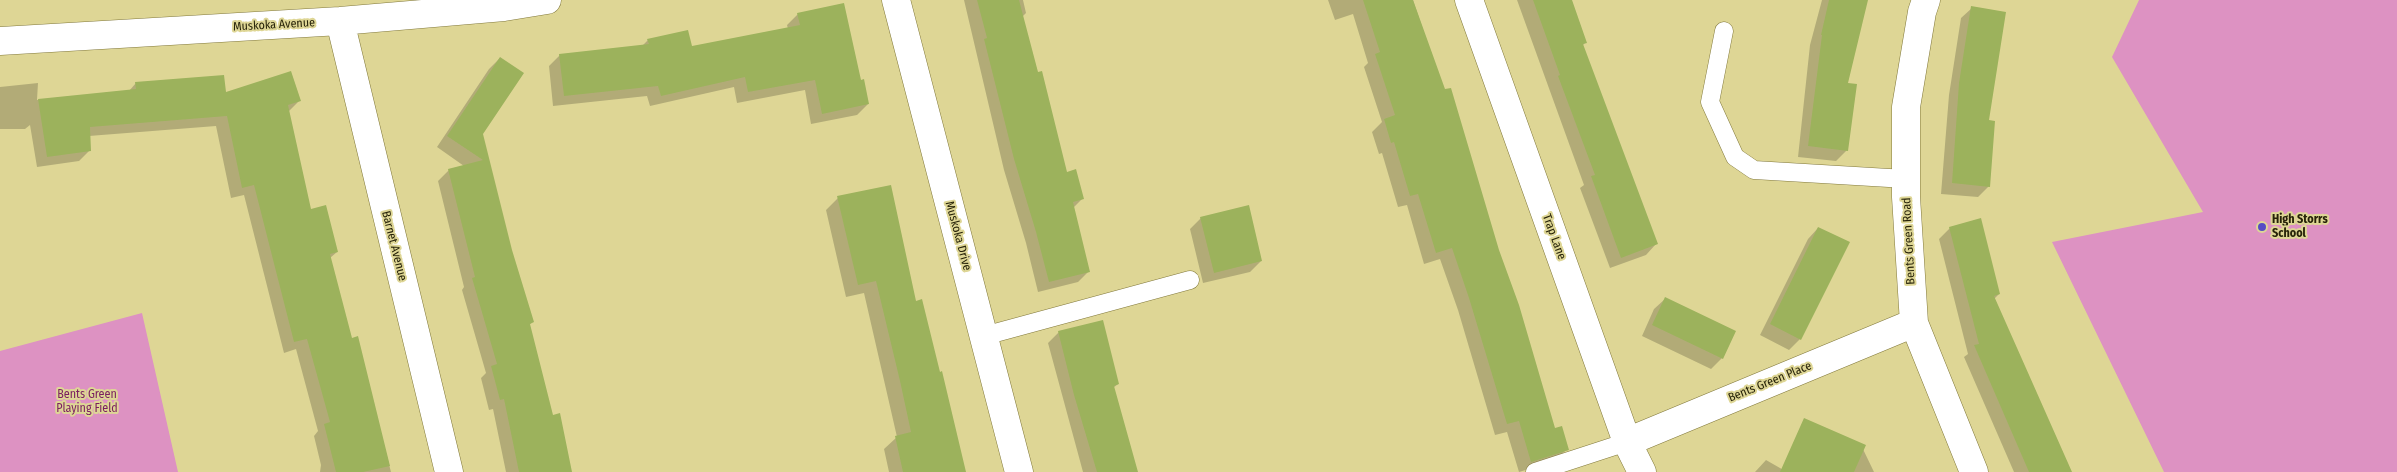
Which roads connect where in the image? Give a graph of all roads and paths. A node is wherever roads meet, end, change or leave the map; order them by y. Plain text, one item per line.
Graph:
1 (547, 0) edge
2 (896, 0) edge
3 (1469, 0) edge
4 (1926, 0) edge
5 (340, 21) junction
6 (1724, 31) dead end
7 (0, 41) edge
8 (1906, 179) junction
9 (1190, 280) dead end
10 (1914, 323) junction
11 (984, 336) junction
12 (1627, 442) junction
13 (449, 472) edge
14 (1019, 472) edge
15 (1535, 472) edge
16 (1642, 472) edge
17 (1974, 472) edge

1 - 5 street, Muskoka Avenue
2 - 11 street, Muskoka Drive
3 - 12 street, Trap Lane
4 - 8 street, Bents Green Road
5 - 7 street, Muskoka Avenue
5 - 13 street, Barnet Avenue
6 - 8 lane
8 - 10 street, Bents Green Road
9 - 11 lane
10 - 12 street, Bents Green Place
10 - 17 street, Bents Green Road
11 - 14 street, Muskoka Drive
12 - 15 lane
12 - 16 street, Trap Lane

